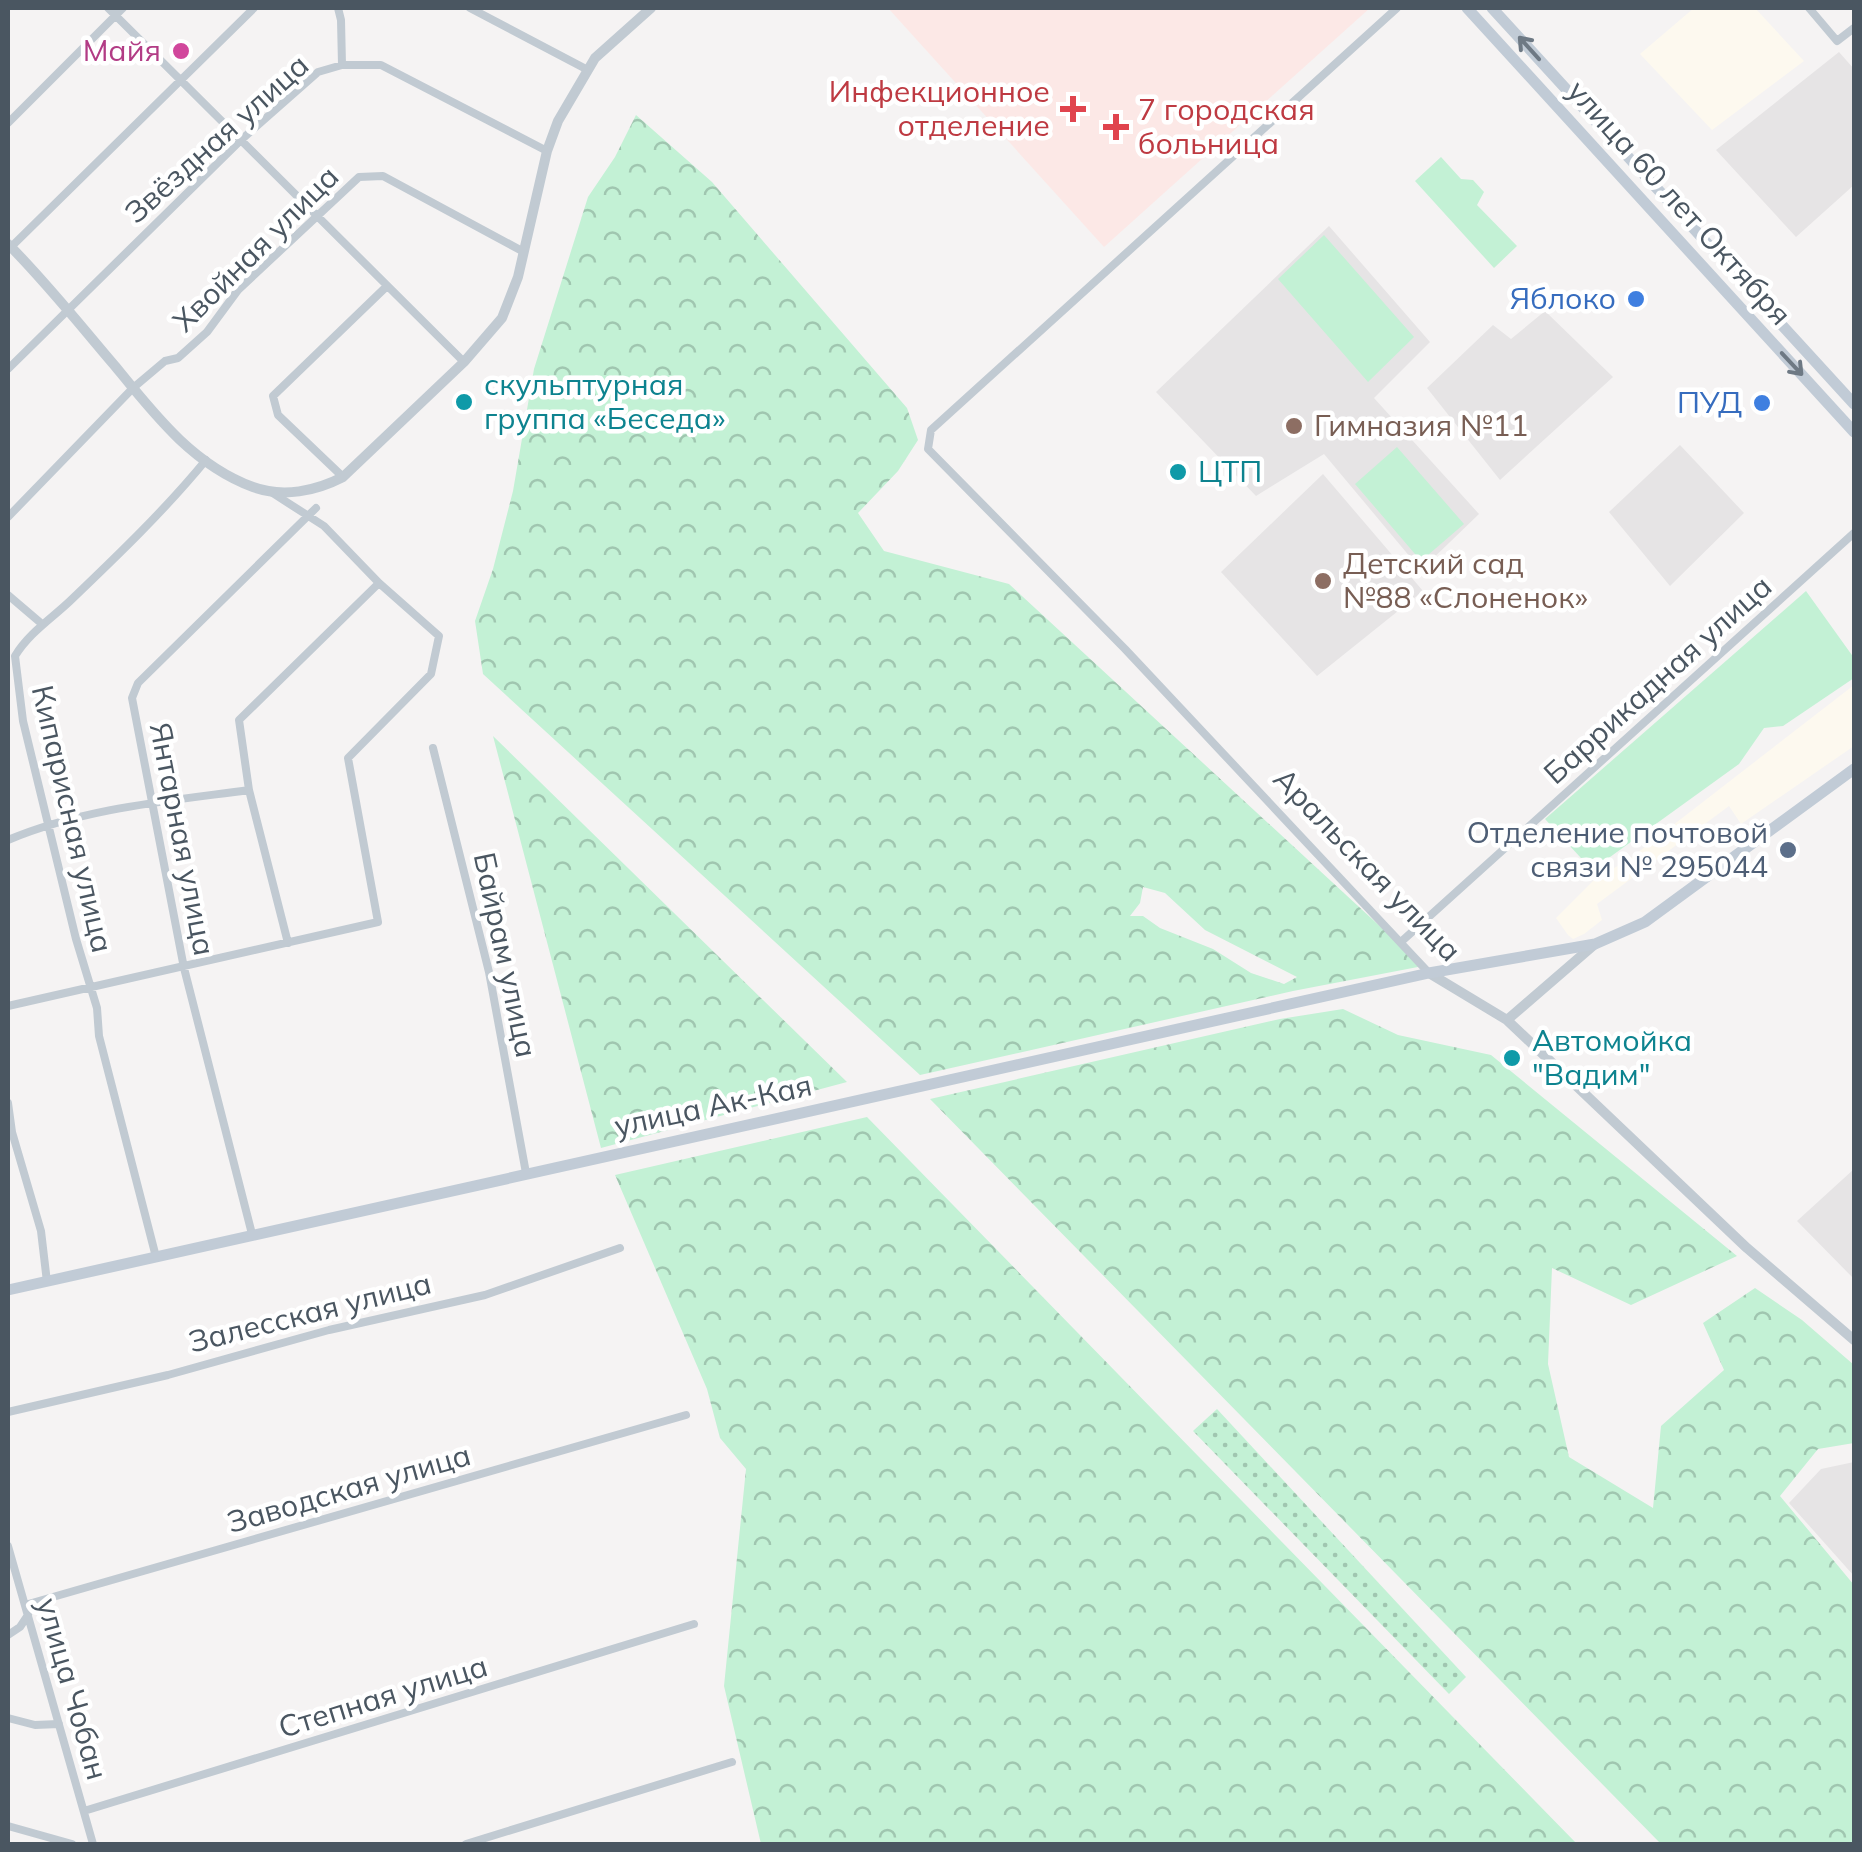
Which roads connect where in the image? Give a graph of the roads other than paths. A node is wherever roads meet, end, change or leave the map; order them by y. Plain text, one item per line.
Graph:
1 (254, 8) edge
2 (338, 8) edge
3 (470, 8) edge
4 (651, 8) edge
5 (1397, 8) edge
6 (1467, 8) edge
7 (1492, 8) edge
8 (1809, 8) edge
9 (116, 10) edge
10 (1854, 28) edge
11 (342, 64) junction
12 (586, 70) junction
13 (180, 81) junction
14 (1561, 83) junction
15 (1548, 95) junction
16 (8, 123) edge
17 (241, 140) junction
18 (547, 151) junction
19 (320, 216) junction
20 (9, 247) edge
21 (524, 252) junction
22 (388, 286) junction
23 (67, 309) junction
24 (464, 362) junction
25 (8, 369) edge
26 (133, 388) junction
27 (1854, 404) edge
28 (1854, 432) edge
29 (206, 460) junction
30 (343, 477) junction
31 (311, 490) junction
32 (268, 491) junction
33 (316, 508) junction
34 (306, 516) junction
35 (8, 518) edge
36 (324, 526) junction
37 (1854, 533) edge
38 (380, 583) junction
39 (8, 595) edge
40 (42, 624) junction
41 (433, 748) dead end
42 (1854, 770) edge
43 (250, 790) junction
44 (152, 803) junction
45 (48, 823) junction
46 (8, 840) edge
47 (1402, 942) junction
48 (288, 943) junction
49 (1596, 944) junction
50 (184, 968) junction
51 (1430, 973) junction
52 (90, 988) junction
53 (8, 1006) edge
54 (1507, 1020) junction
55 (8, 1104) edge
56 (526, 1173) junction
57 (252, 1234) junction
58 (620, 1248) dead end
59 (156, 1257) junction
60 (47, 1282) junction
61 (8, 1290) edge
62 (1854, 1340) edge
63 (8, 1412) edge
64 (686, 1415) dead end
65 (8, 1546) edge
66 (26, 1610) junction
67 (694, 1624) dead end
68 (8, 1635) edge
69 (8, 1718) edge
70 (59, 1724) junction
71 (732, 1762) dead end
72 (84, 1811) junction
73 (8, 1826) edge
74 (72, 1844) edge
75 (93, 1844) edge
76 (466, 1844) edge

1 - 13 street
2 - 11 street
3 - 12 street
4 - 12 street
5 - 47 street, Аральская улица
6 - 15 main road, улица 60 лет Октября
14 -> 7 main road, улица 60 лет Октября
8 - 10 street
9 - 13 street
9 - 16 street
11 - 17 street, Звёздная улица
11 - 18 street, Звёздная улица
12 - 18 street
13 - 17 street
13 - 20 street
14 - 15 main road
14 - 27 main road, улица 60 лет Октября
15 -> 28 main road, улица 60 лет Октября
17 - 19 street
17 - 23 street, Звёздная улица
18 - 21 street
19 - 21 street, Хвойная улица
19 - 22 street
19 - 26 street, Хвойная улица
20 - 23 street
21 - 24 street
22 - 24 street
22 - 30 street
23 - 25 street, Звёздная улица
23 - 26 street
24 - 30 street
26 - 29 street
26 - 35 street, Хвойная улица
29 - 32 street
29 - 40 street, Кипарисная улица
30 - 31 street
31 - 32 street
31 - 33 street
32 - 34 street
33 - 34 street, Янтарная улица
33 - 36 street
34 - 36 street
34 - 44 street, Янтарная улица
36 - 38 street
37 - 47 street, Баррикадная улица
38 - 43 street
38 - 48 street
39 - 40 street
40 - 45 street, Кипарисная улица
41 - 56 street, Байрам улица
42 - 49 main road
43 - 44 street
43 - 48 street
44 - 45 street
44 - 50 street, Янтарная улица
45 - 46 street
45 - 52 street, Кипарисная улица
47 - 51 street, Аральская улица
48 - 50 street
49 - 51 main road
49 - 54 street
50 - 52 street
50 - 57 street, Янтарная улица
51 - 54 street, Аральская улица
51 - 56 main road, улица Ак-Кая
52 - 53 street
52 - 59 street, Кипарисная улица
54 - 62 street, Аральская улица
55 - 60 street
56 - 57 main road, улица Ак-Кая
57 - 59 main road, улица Ак-Кая
58 - 63 street, Залесская улица
59 - 60 main road, улица Ак-Кая
60 - 61 main road, улица Ак-Кая
64 - 66 street, Заводская улица
65 - 66 street, улица Чобан
66 - 68 street
66 - 70 street, улица Чобан
67 - 72 street, Степная улица
69 - 70 street
70 - 72 street, улица Чобан
71 - 76 street
72 - 75 street, улица Чобан
73 - 74 street

